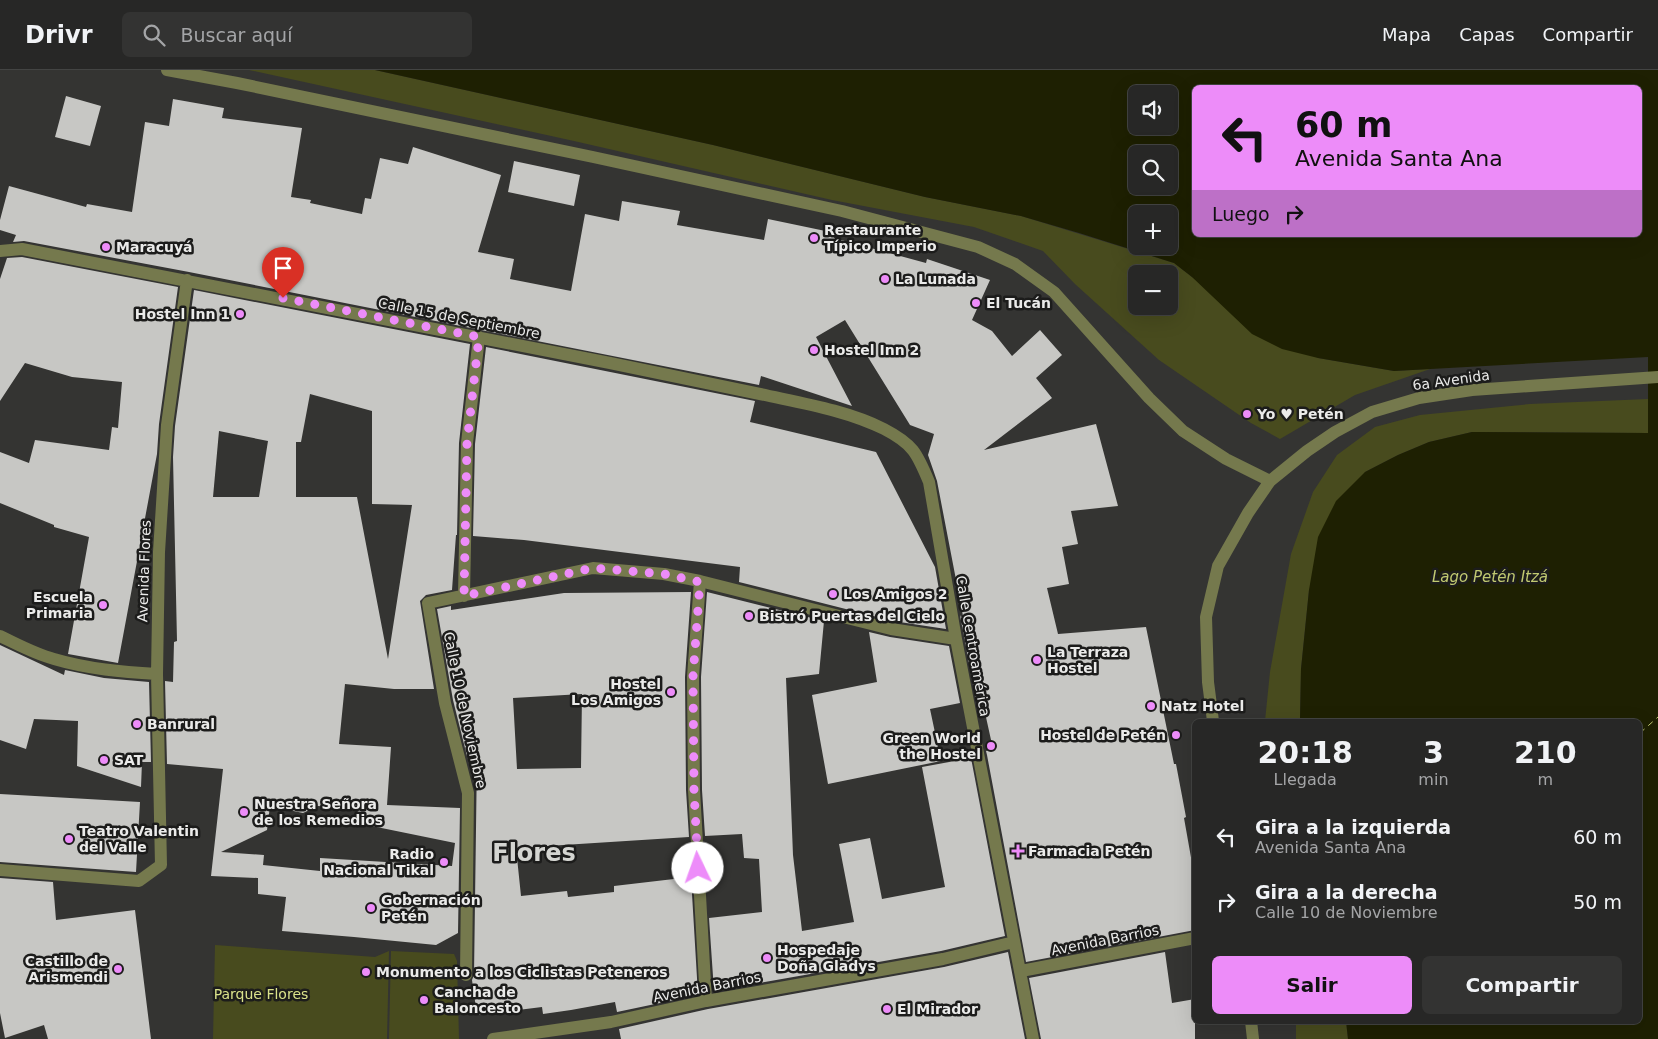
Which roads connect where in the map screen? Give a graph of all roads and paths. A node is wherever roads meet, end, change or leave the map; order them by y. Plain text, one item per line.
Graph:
1 (167, 70) edge
2 (0, 251) edge
3 (187, 280) junction
4 (479, 337) junction
5 (1656, 377) edge
6 (905, 441) joint
7 (1270, 481) junction
8 (700, 582) junction
9 (464, 596) junction
10 (0, 636) edge
11 (956, 639) junction
12 (157, 674) junction
13 (1213, 719) edge
14 (0, 870) edge
15 (1192, 939) edge
16 (1014, 942) junction
17 (1020, 971) junction
18 (466, 975) dead end
19 (706, 1001) junction
20 (1251, 1024) edge
21 (492, 1039) edge
22 (1033, 1039) edge
23 (1253, 1039) edge

1 - 7 street
2 - 3 street, Calle 15 de Septiembre
3 - 4 street, Calle 15 de Septiembre
3 - 12 street, Avenida Flores
4 - 6 street, Calle 15 de Septiembre
4 - 9 street
5 - 7 street, 6a Avenida
6 - 11 street, Calle Centroamérica
7 - 13 street, 6a Avenida
8 - 9 street
8 - 11 street
8 - 19 street
9 - 18 street, Calle 10 de Noviembre
10 - 12 street
11 - 16 street, Calle Centroamérica
12 - 14 street, Avenida Flores
15 - 17 street, Avenida Barrios
16 - 17 street, Calle Centroamérica
16 - 19 street, Avenida Barrios
17 - 22 street, Calle Centroamérica
19 - 21 street, Avenida Barrios
20 - 23 street

